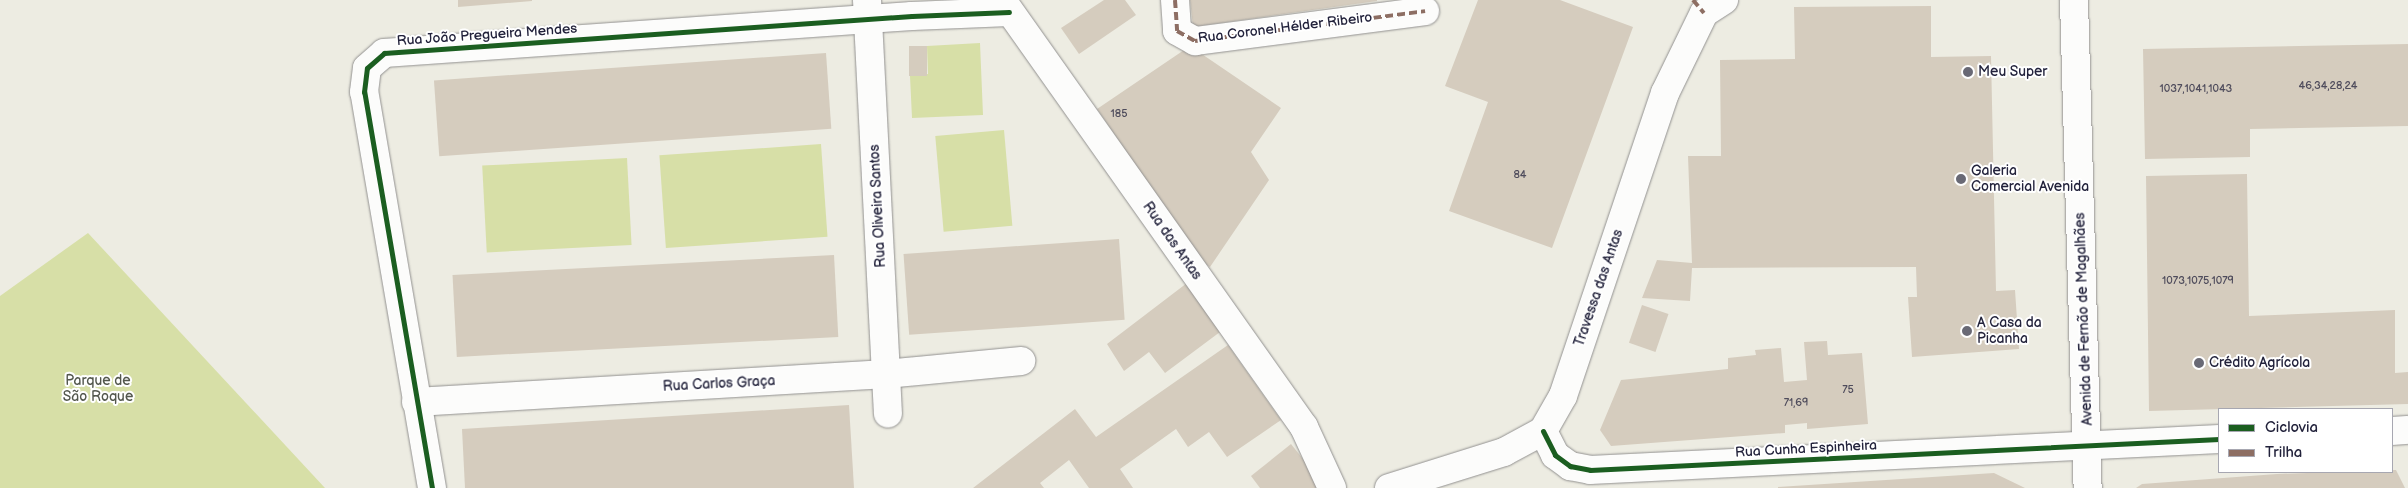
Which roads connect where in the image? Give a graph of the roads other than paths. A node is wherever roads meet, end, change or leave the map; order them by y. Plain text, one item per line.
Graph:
1 (1175, 0) edge
2 (2074, 0) edge
3 (1707, 4) edge
4 (1006, 6) edge
5 (867, 10) edge
6 (1425, 11) dead end
7 (1021, 362) dead end
8 (886, 374) junction
9 (416, 402) junction
10 (888, 413) dead end
11 (2408, 430) edge
12 (1543, 431) junction
13 (2393, 431) edge
14 (2218, 439) edge
15 (2088, 444) junction
16 (432, 488) edge
17 (1332, 488) edge
18 (1389, 488) edge
19 (2088, 488) edge

1 - 6 street, Rua Coronel Hélder Ribeiro
2 - 15 street, Avenida de Fernão de Magalhães
3 - 12 street, Travessa das Antas
4 - 5 street, Rua João Pregueira Mendes
4 - 17 street, Rua das Antas
5 - 8 street, Rua Oliveira Santos
5 - 9 street, Rua João Pregueira Mendes
7 - 8 street, Rua Carlos Graça
8 - 9 street, Rua Carlos Graça
8 - 10 street, Rua Oliveira Santos
9 - 16 street, Rua João Pregueira Mendes
11 - 13 street
12 - 15 street, Rua Cunha Espinheira
12 - 18 street
14 - 15 street, Rua Cunha Espinheira
15 - 19 street, Avenida de Fernão de Magalhães

